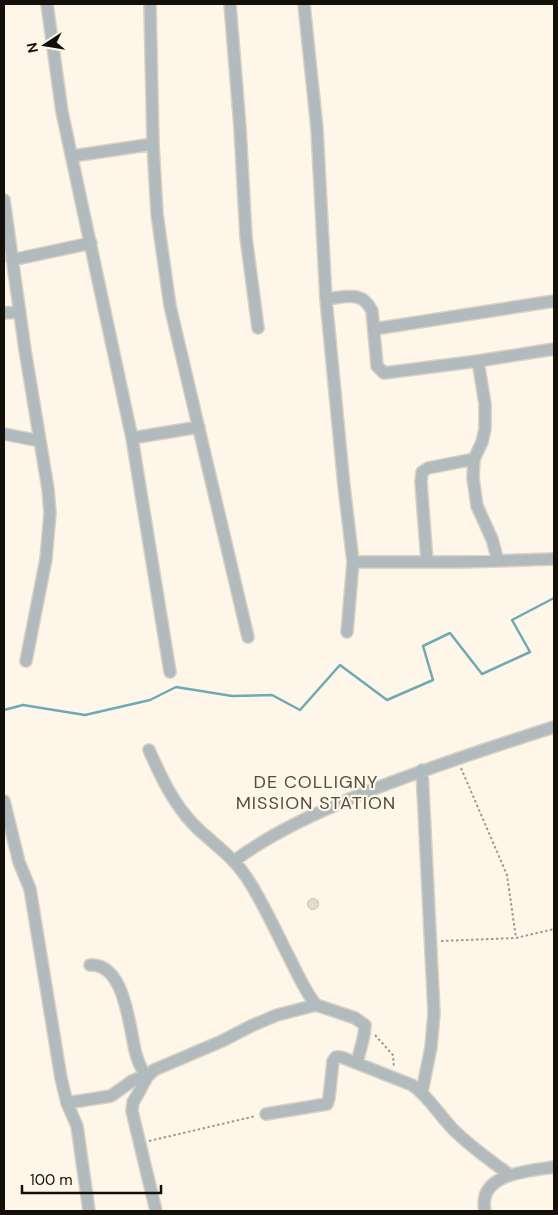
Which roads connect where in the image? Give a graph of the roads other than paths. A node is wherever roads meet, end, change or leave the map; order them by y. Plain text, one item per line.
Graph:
1 (46, 4) edge
2 (150, 4) edge
3 (230, 4) edge
4 (304, 4) edge
5 (153, 144) junction
6 (73, 156) junction
7 (4, 200) edge
8 (91, 243) junction
9 (12, 260) junction
10 (326, 299) junction
11 (554, 302) edge
12 (20, 312) junction
13 (4, 313) edge
14 (258, 328) dead end
15 (374, 329) junction
16 (554, 349) edge
17 (478, 361) junction
18 (199, 427) junction
19 (4, 434) edge
20 (132, 438) junction
21 (40, 441) junction
22 (474, 459) junction
23 (554, 559) edge
24 (498, 561) junction
25 (353, 562) junction
26 (427, 562) junction
27 (347, 632) dead end
28 (248, 637) dead end
29 (26, 661) dead end
30 (170, 672) dead end
31 (554, 727) edge
32 (148, 750) dead end
33 (422, 770) junction
34 (4, 801) edge
35 (234, 861) junction
36 (90, 965) dead end
37 (316, 1005) junction
38 (357, 1063) junction
39 (148, 1074) junction
40 (422, 1092) junction
41 (68, 1103) junction
42 (266, 1114) road end
43 (554, 1167) edge
44 (510, 1175) junction
45 (89, 1211) edge
46 (156, 1211) edge
47 (485, 1211) edge

1 - 6 street
2 - 5 street
3 - 14 street
4 - 10 street
5 - 6 street
5 - 18 street
6 - 8 street
7 - 9 street
8 - 9 street
8 - 20 street
9 - 12 street
10 - 15 street
10 - 25 street
11 - 15 street
12 - 13 street
12 - 21 street
15 - 17 street
16 - 17 street
17 - 22 street
18 - 20 street
18 - 28 street
19 - 21 street
20 - 30 street
21 - 29 street
22 - 24 street
22 - 26 street
23 - 24 street
24 - 26 street
25 - 26 street
25 - 27 street
31 - 33 street
32 - 35 street
33 - 35 street
33 - 40 street
34 - 41 street
35 - 37 street
36 - 39 street
37 - 38 street
37 - 39 street
38 - 40 street
38 - 42 street
39 - 41 street
39 - 46 street
40 - 44 street
41 - 45 street
43 - 44 street
44 - 47 street

